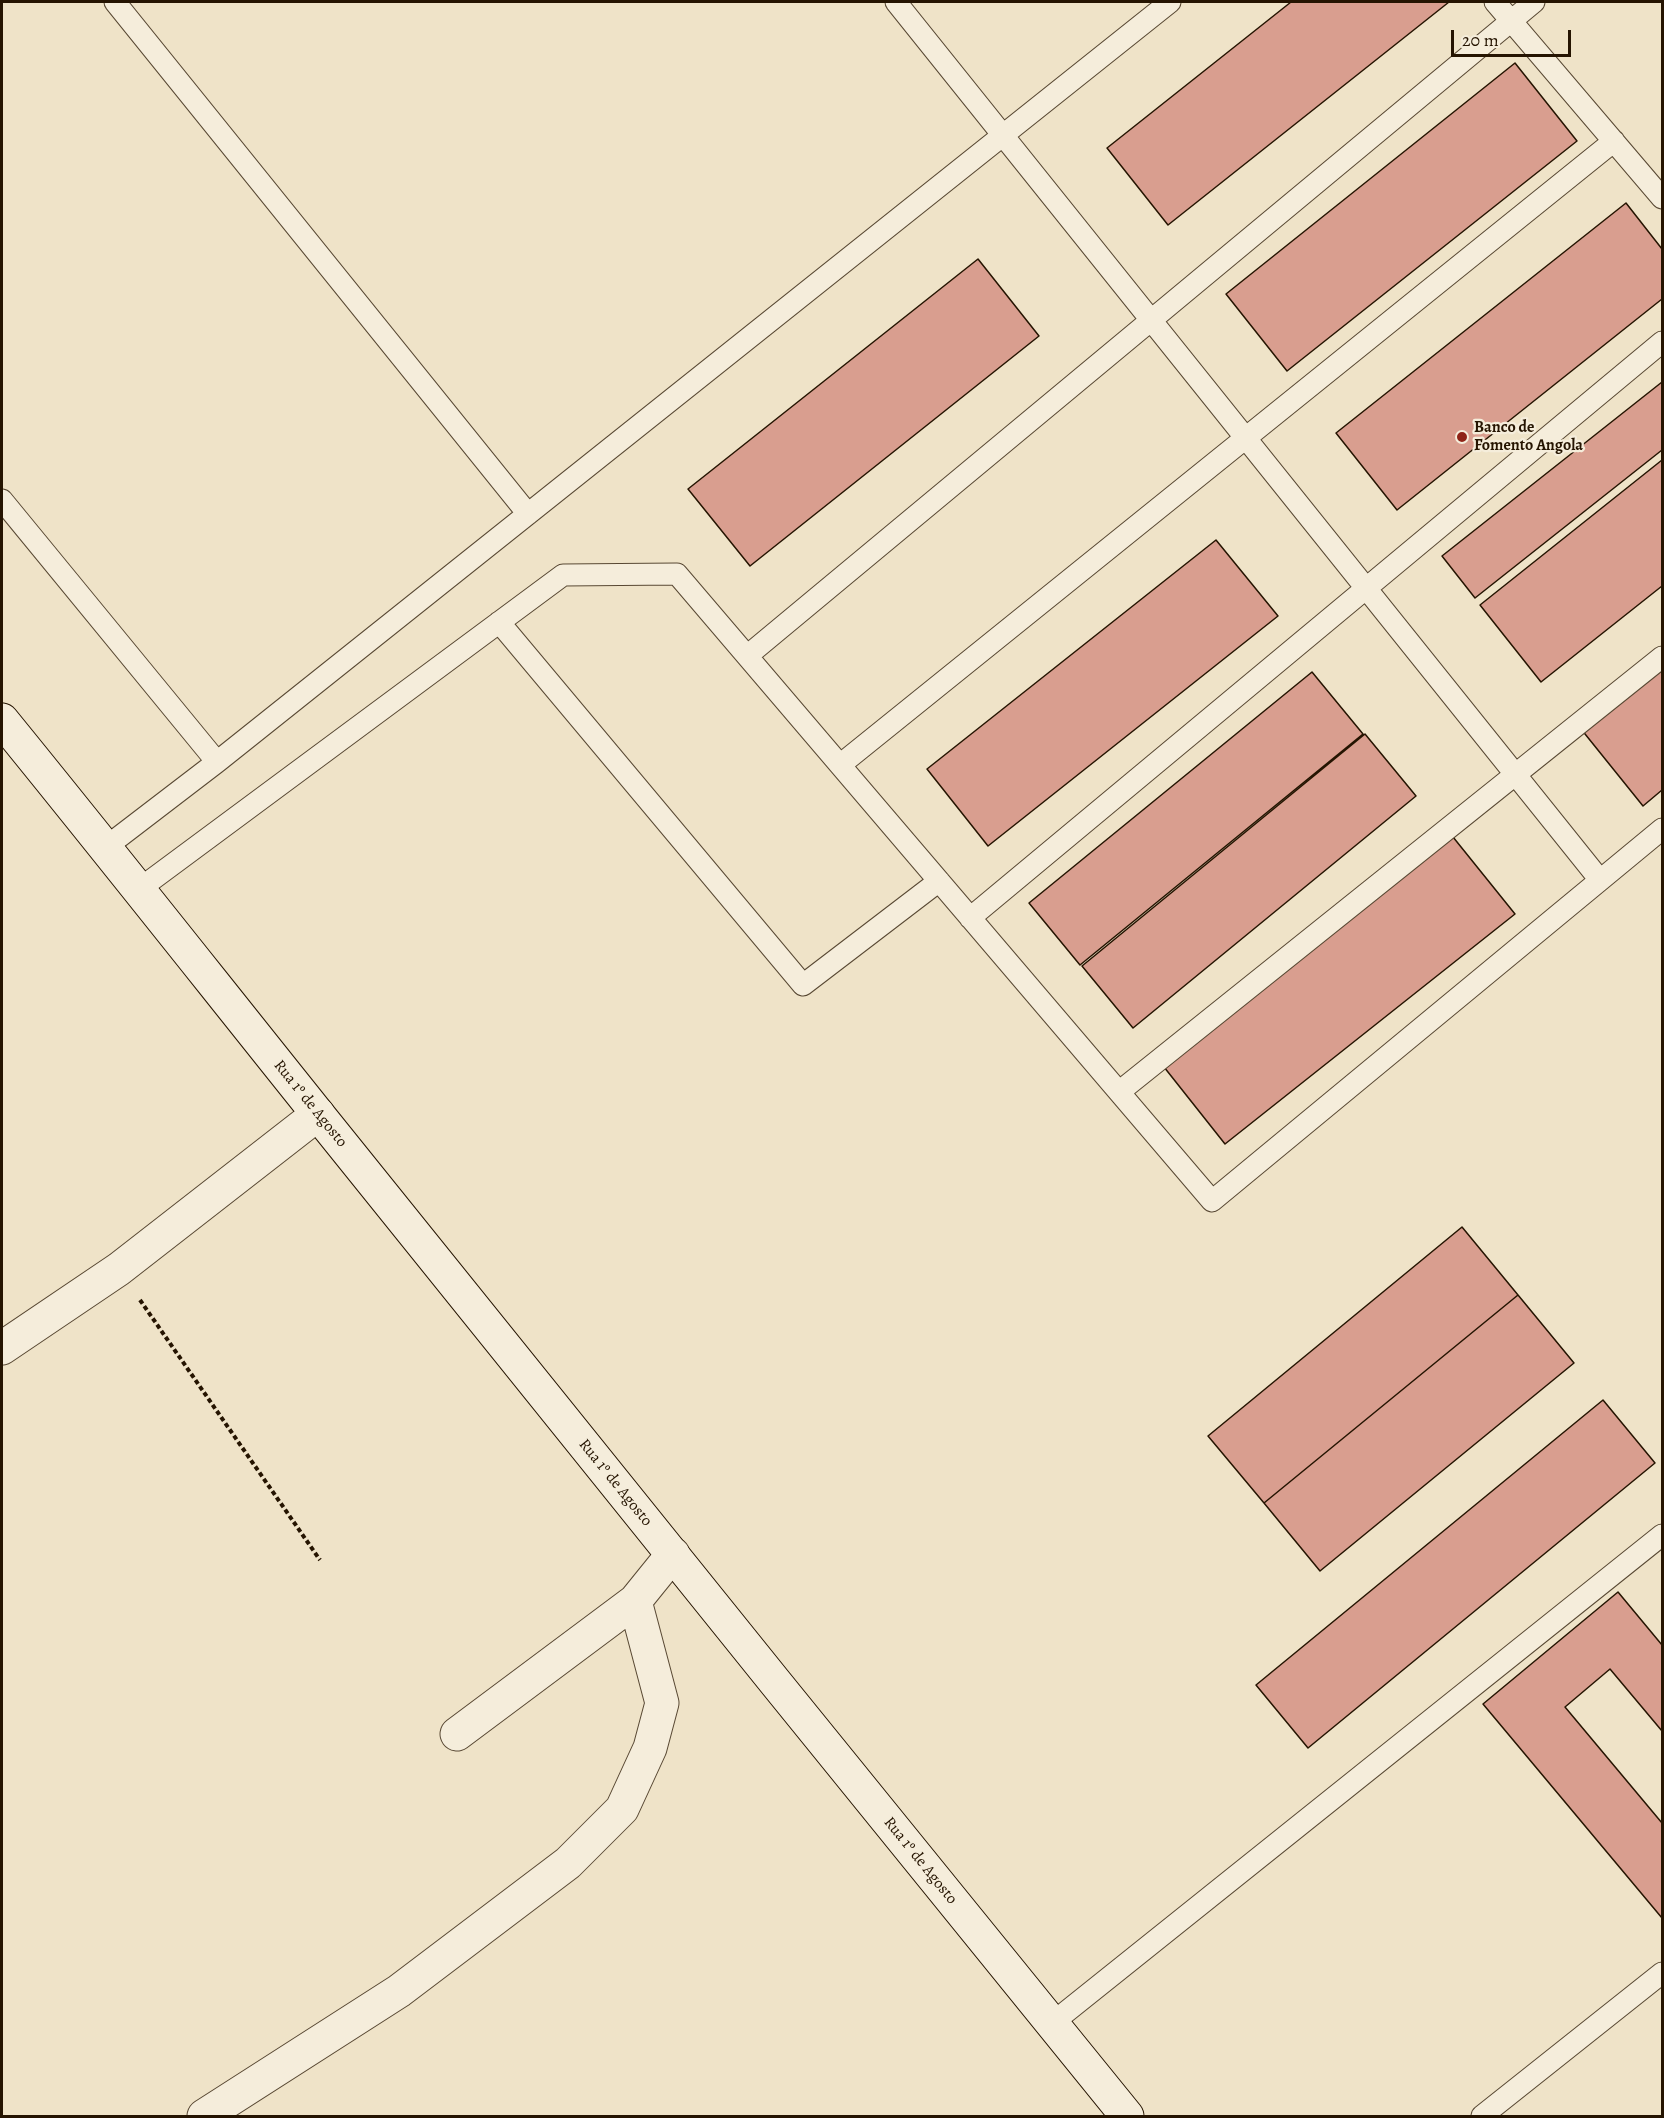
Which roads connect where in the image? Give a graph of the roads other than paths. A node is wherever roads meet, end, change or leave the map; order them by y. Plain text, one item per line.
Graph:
1 (115, 2) edge
2 (896, 2) edge
3 (1170, 2) edge
4 (1495, 2) edge
5 (1534, 2) edge
6 (1511, 21) junction
7 (1003, 135) junction
8 (1614, 141) junction
9 (1662, 198) edge
10 (1151, 320) junction
11 (1662, 342) edge
12 (1246, 438) junction
13 (2, 500) edge
14 (528, 514) junction
15 (1366, 588) junction
16 (499, 622) junction
17 (747, 656) junction
18 (1662, 657) edge
19 (2, 720) edge
20 (217, 762) junction
21 (840, 765) junction
22 (1515, 774) junction
23 (1662, 829) edge
24 (106, 847) junction
25 (1600, 880) junction
26 (939, 881) junction
27 (138, 890) junction
28 (970, 918) junction
29 (1119, 1092) junction
30 (318, 1114) junction
31 (2, 1348) edge
32 (1662, 1535) edge
33 (673, 1554) junction
34 (635, 1601) junction
35 (457, 1734) dead end
36 (1662, 1973) edge
37 (1051, 2024) junction
38 (1121, 2114) edge
39 (204, 2116) edge
40 (1482, 2116) edge

1 - 14 lane
2 - 7 lane
3 - 7 lane
4 - 6 lane
5 - 6 lane
6 - 8 lane
6 - 10 lane
7 - 10 lane
7 - 14 lane
8 - 9 lane
8 - 12 lane
10 - 12 lane
10 - 17 lane
11 - 15 lane
12 - 15 lane
12 - 21 lane
13 - 20 lane
14 - 20 lane
15 - 22 lane
15 - 28 lane
16 - 17 lane
16 - 26 lane
16 - 27 lane
17 - 21 lane
18 - 22 lane
19 - 24 main road, Rua 1º de Agosto
20 - 24 lane
21 - 26 lane
22 - 25 lane
22 - 29 lane
23 - 25 lane
24 - 27 main road, Rua 1º de Agosto
25 - 29 lane
26 - 28 lane
27 - 30 main road, Rua 1º de Agosto
28 - 29 lane
30 - 31 main road
30 - 33 main road, Rua 1º de Agosto
32 - 37 lane
33 - 34 main road
33 - 37 main road, Rua 1º de Agosto
34 - 35 main road
34 - 39 main road
36 - 40 lane
37 - 38 main road, Rua 1º de Agosto

